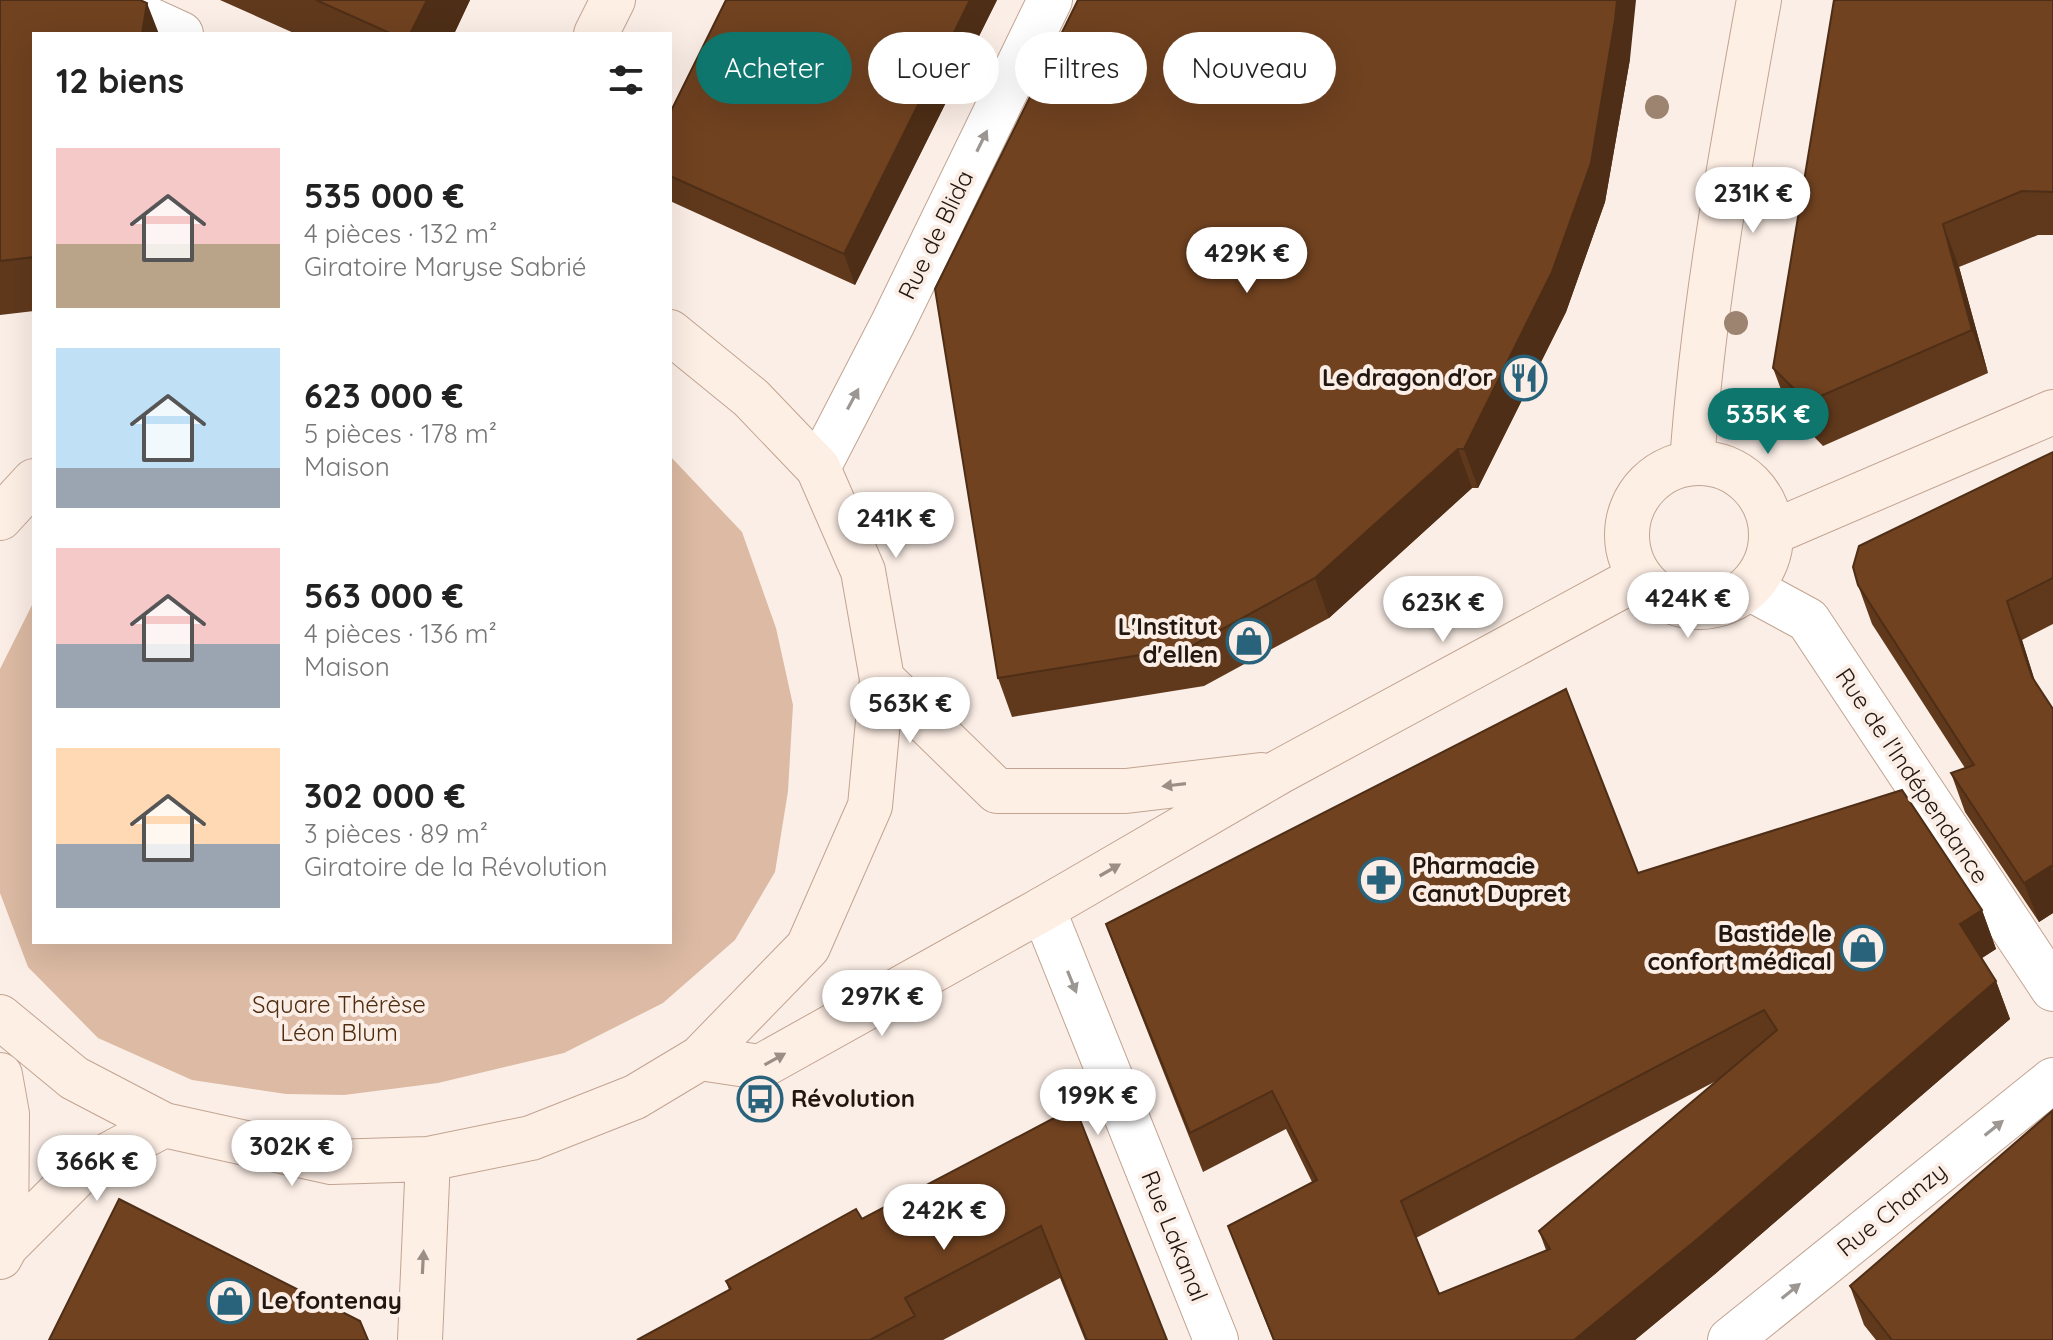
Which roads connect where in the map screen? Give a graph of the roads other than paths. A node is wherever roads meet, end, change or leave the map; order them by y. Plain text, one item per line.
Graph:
1 (107, 0) edge
2 (613, 0) edge
3 (1050, 0) edge
4 (1759, 0) edge
5 (177, 32) edge
6 (597, 32) edge
7 (672, 334) edge
8 (2053, 412) edge
9 (1692, 463) junction
10 (818, 468) junction
11 (32, 483) edge
12 (0, 518) edge
13 (1771, 533) junction
14 (1639, 577) junction
15 (1749, 588) junction
16 (882, 679) junction
17 (1279, 772) junction
18 (1043, 909) junction
19 (2053, 989) edge
20 (0, 1017) edge
21 (700, 1058) junction
22 (0, 1075) edge
23 (2053, 1080) edge
24 (164, 1125) junction
25 (428, 1159) junction
26 (3, 1251) edge
27 (420, 1340) edge
28 (1216, 1340) edge
29 (1730, 1340) edge

1 - 5 street
2 - 6 main road
10 -> 3 street, Rue de Blida
4 - 9 main road
7 - 10 main road
8 - 13 main road
9 - 13 main road
9 - 14 main road
10 - 16 main road
11 - 12 main road
13 - 15 main road
14 - 15 main road
14 - 17 main road
15 - 19 street, Rue de l'Indépendance
17 -> 16 main road
16 - 21 main road
18 -> 17 main road
21 -> 18 main road
18 -> 28 street, Rue Lakanal
20 - 24 main road
21 - 25 main road
22 - 26 main road
29 -> 23 street, Rue Chanzy
24 - 25 main road
24 - 26 main road
27 -> 25 main road

